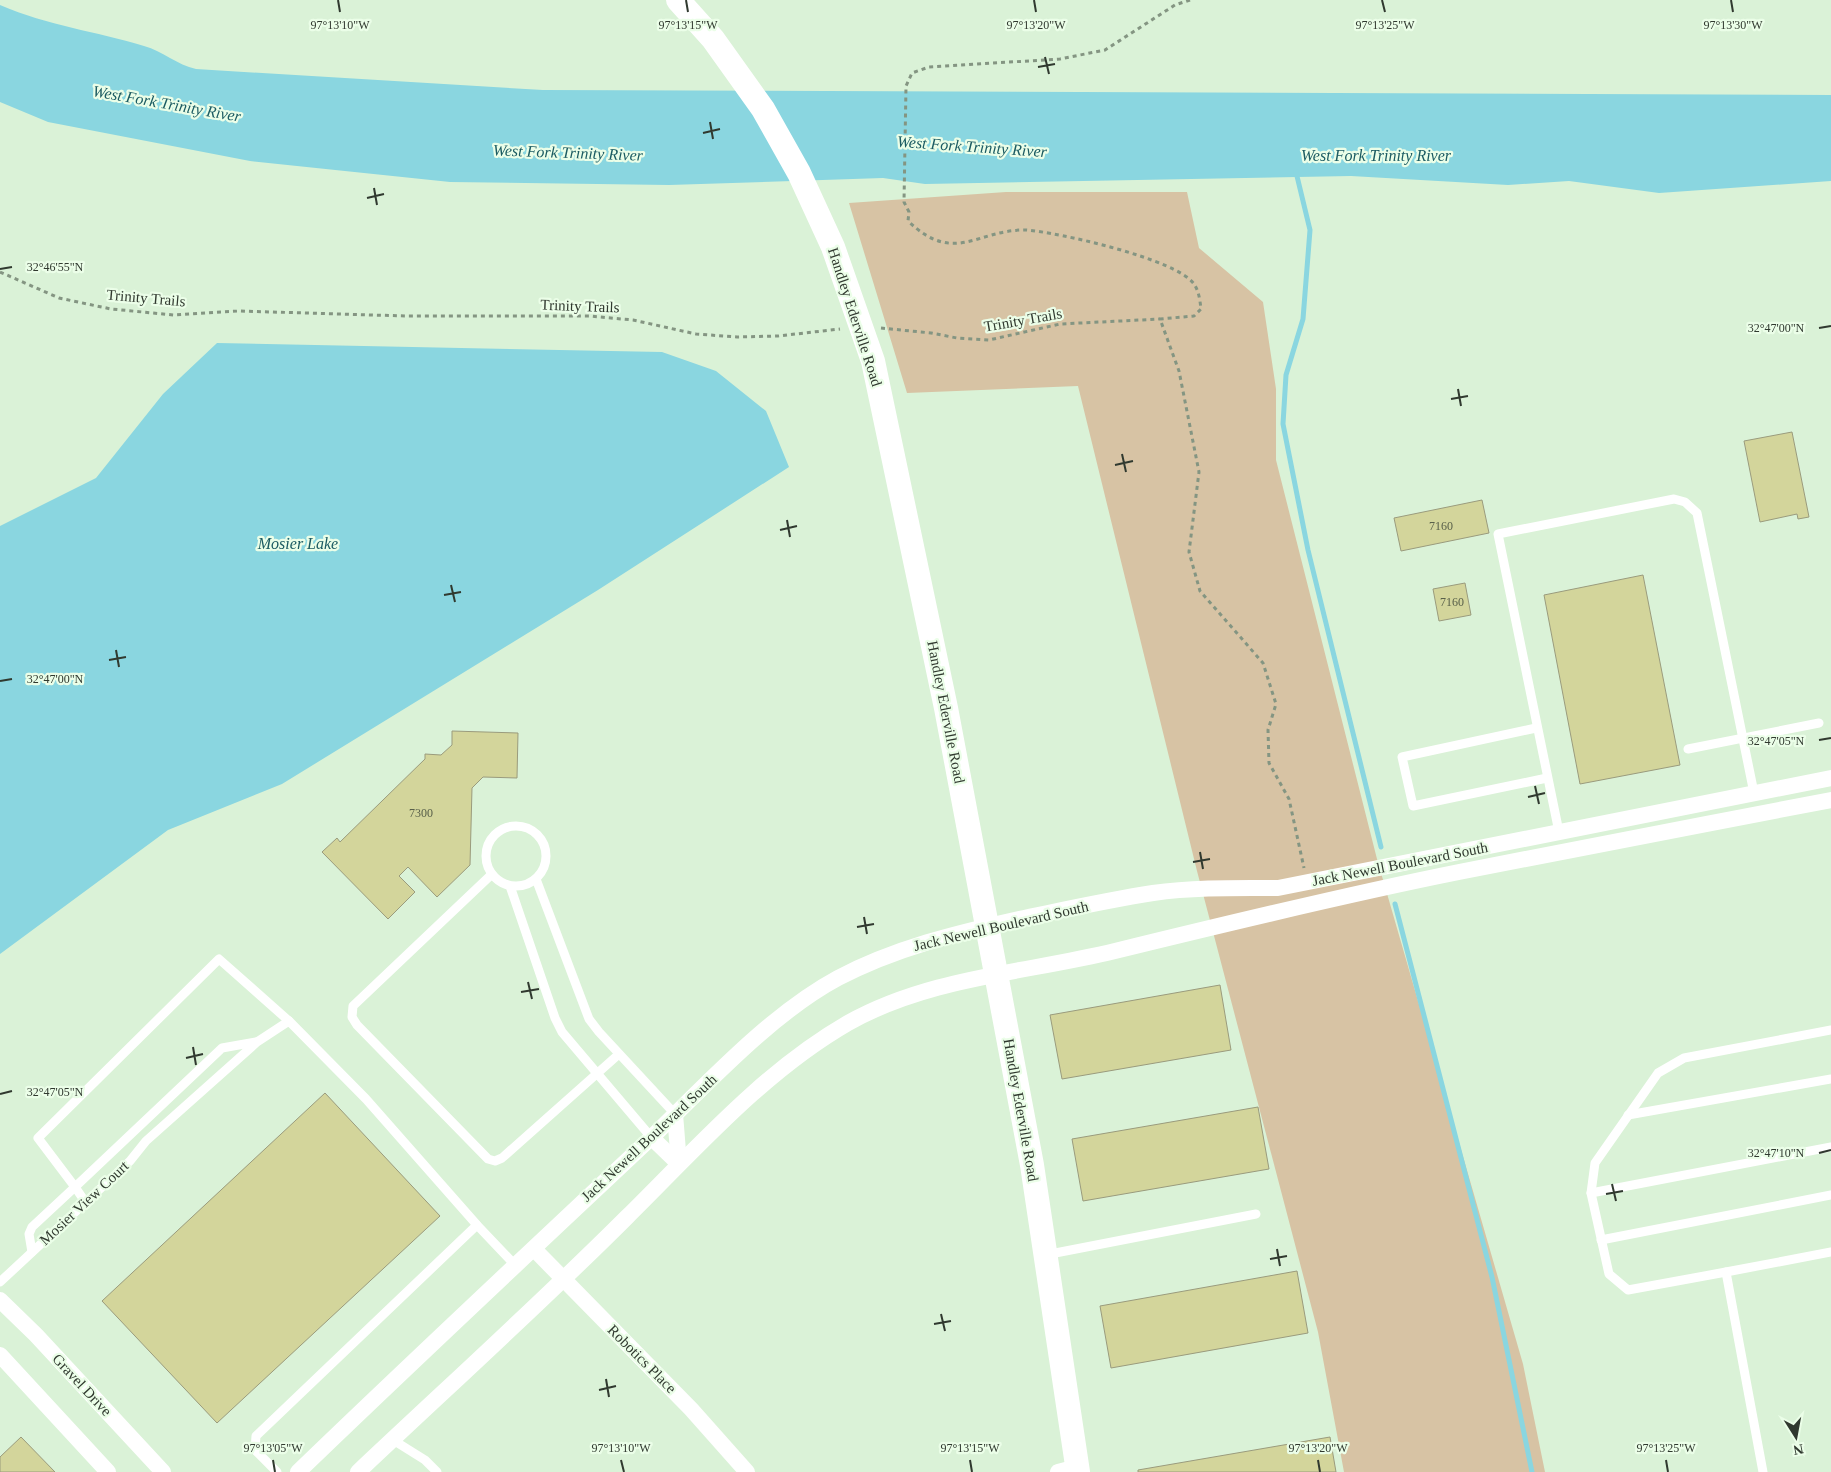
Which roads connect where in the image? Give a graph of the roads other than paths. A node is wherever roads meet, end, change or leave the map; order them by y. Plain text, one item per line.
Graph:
1 (678, 0) edge
2 (1820, 723) dead end
3 (1536, 728) junction
4 (1742, 738) junction
5 (1688, 749) dead end
6 (1547, 778) junction
7 (1831, 778) edge
8 (1754, 793) junction
9 (1831, 800) edge
10 (1758, 814) junction
11 (1559, 832) junction
12 (1564, 852) junction
13 (491, 875) junction
14 (536, 879) junction
15 (510, 886) junction
16 (987, 926) junction
17 (996, 973) junction
18 (289, 1021) junction
19 (1831, 1030) edge
20 (257, 1042) junction
21 (619, 1054) junction
22 (597, 1073) junction
23 (1831, 1079) edge
24 (675, 1114) junction
25 (1628, 1115) junction
26 (651, 1137) junction
27 (122, 1142) junction
28 (1831, 1147) edge
29 (136, 1154) junction
30 (679, 1164) junction
31 (74, 1187) junction
32 (1591, 1193) junction
33 (1831, 1195) edge
34 (86, 1203) junction
35 (1256, 1214) dead end
36 (477, 1225) junction
37 (1601, 1240) junction
38 (534, 1249) junction
39 (32, 1252) junction
40 (1831, 1252) edge
41 (1045, 1255) junction
42 (516, 1266) junction
43 (1726, 1272) junction
44 (563, 1279) junction
45 (0, 1282) edge
46 (0, 1300) edge
47 (0, 1355) edge
48 (392, 1440) junction
49 (1071, 1470) edge
50 (108, 1472) edge
51 (163, 1472) edge
52 (277, 1472) edge
53 (298, 1472) edge
54 (358, 1472) edge
55 (437, 1472) edge
56 (747, 1472) edge
57 (1763, 1472) edge

1 - 16 main road, Handley Ederville Road
2 - 4 lane
3 - 4 lane
3 - 6 lane
3 - 6 lane
4 - 5 lane
4 - 8 lane
6 - 11 lane
7 - 8 street, Jack Newell Boulevard South
8 - 10 street
8 - 11 street, Jack Newell Boulevard South
9 - 10 street, Jack Newell Boulevard South
10 - 12 street, Jack Newell Boulevard South
11 - 12 street
11 - 16 street, Jack Newell Boulevard South
12 - 17 street, Jack Newell Boulevard South
13 - 14 lane
13 - 15 lane
13 - 22 lane
14 - 15 lane
14 - 21 lane
15 - 22 lane
16 - 17 main road, Handley Ederville Road
16 - 24 street, Jack Newell Boulevard South
17 - 30 street, Jack Newell Boulevard South
17 - 41 main road, Handley Ederville Road
18 - 20 lane
18 - 31 lane
18 - 36 lane
19 - 25 lane
20 - 27 lane
20 - 29 lane, Mosier View Court
21 - 22 lane
21 - 24 lane
22 - 26 lane
23 - 25 lane
24 - 26 street, Jack Newell Boulevard South
24 - 30 street
25 - 32 lane
26 - 30 street
26 - 38 street, Jack Newell Boulevard South
27 - 29 lane
27 - 31 lane
28 - 32 lane
29 - 34 lane, Mosier View Court
30 - 44 street, Jack Newell Boulevard South
31 - 34 lane
31 - 39 lane
32 - 37 lane
33 - 37 lane
34 - 39 lane, Mosier View Court
35 - 41 lane
36 - 42 lane
36 - 52 lane
37 - 43 lane
38 - 42 street, Jack Newell Boulevard South
38 - 44 street, Robotics Place
39 - 45 lane, Mosier View Court
40 - 43 lane
41 - 49 main road, Handley Ederville Road
42 - 53 street, Jack Newell Boulevard South
43 - 57 lane
44 - 48 street, Jack Newell Boulevard South
44 - 56 street, Robotics Place
46 - 51 street, Gravel Drive
47 - 50 street
48 - 54 street, Jack Newell Boulevard South
48 - 55 lane

